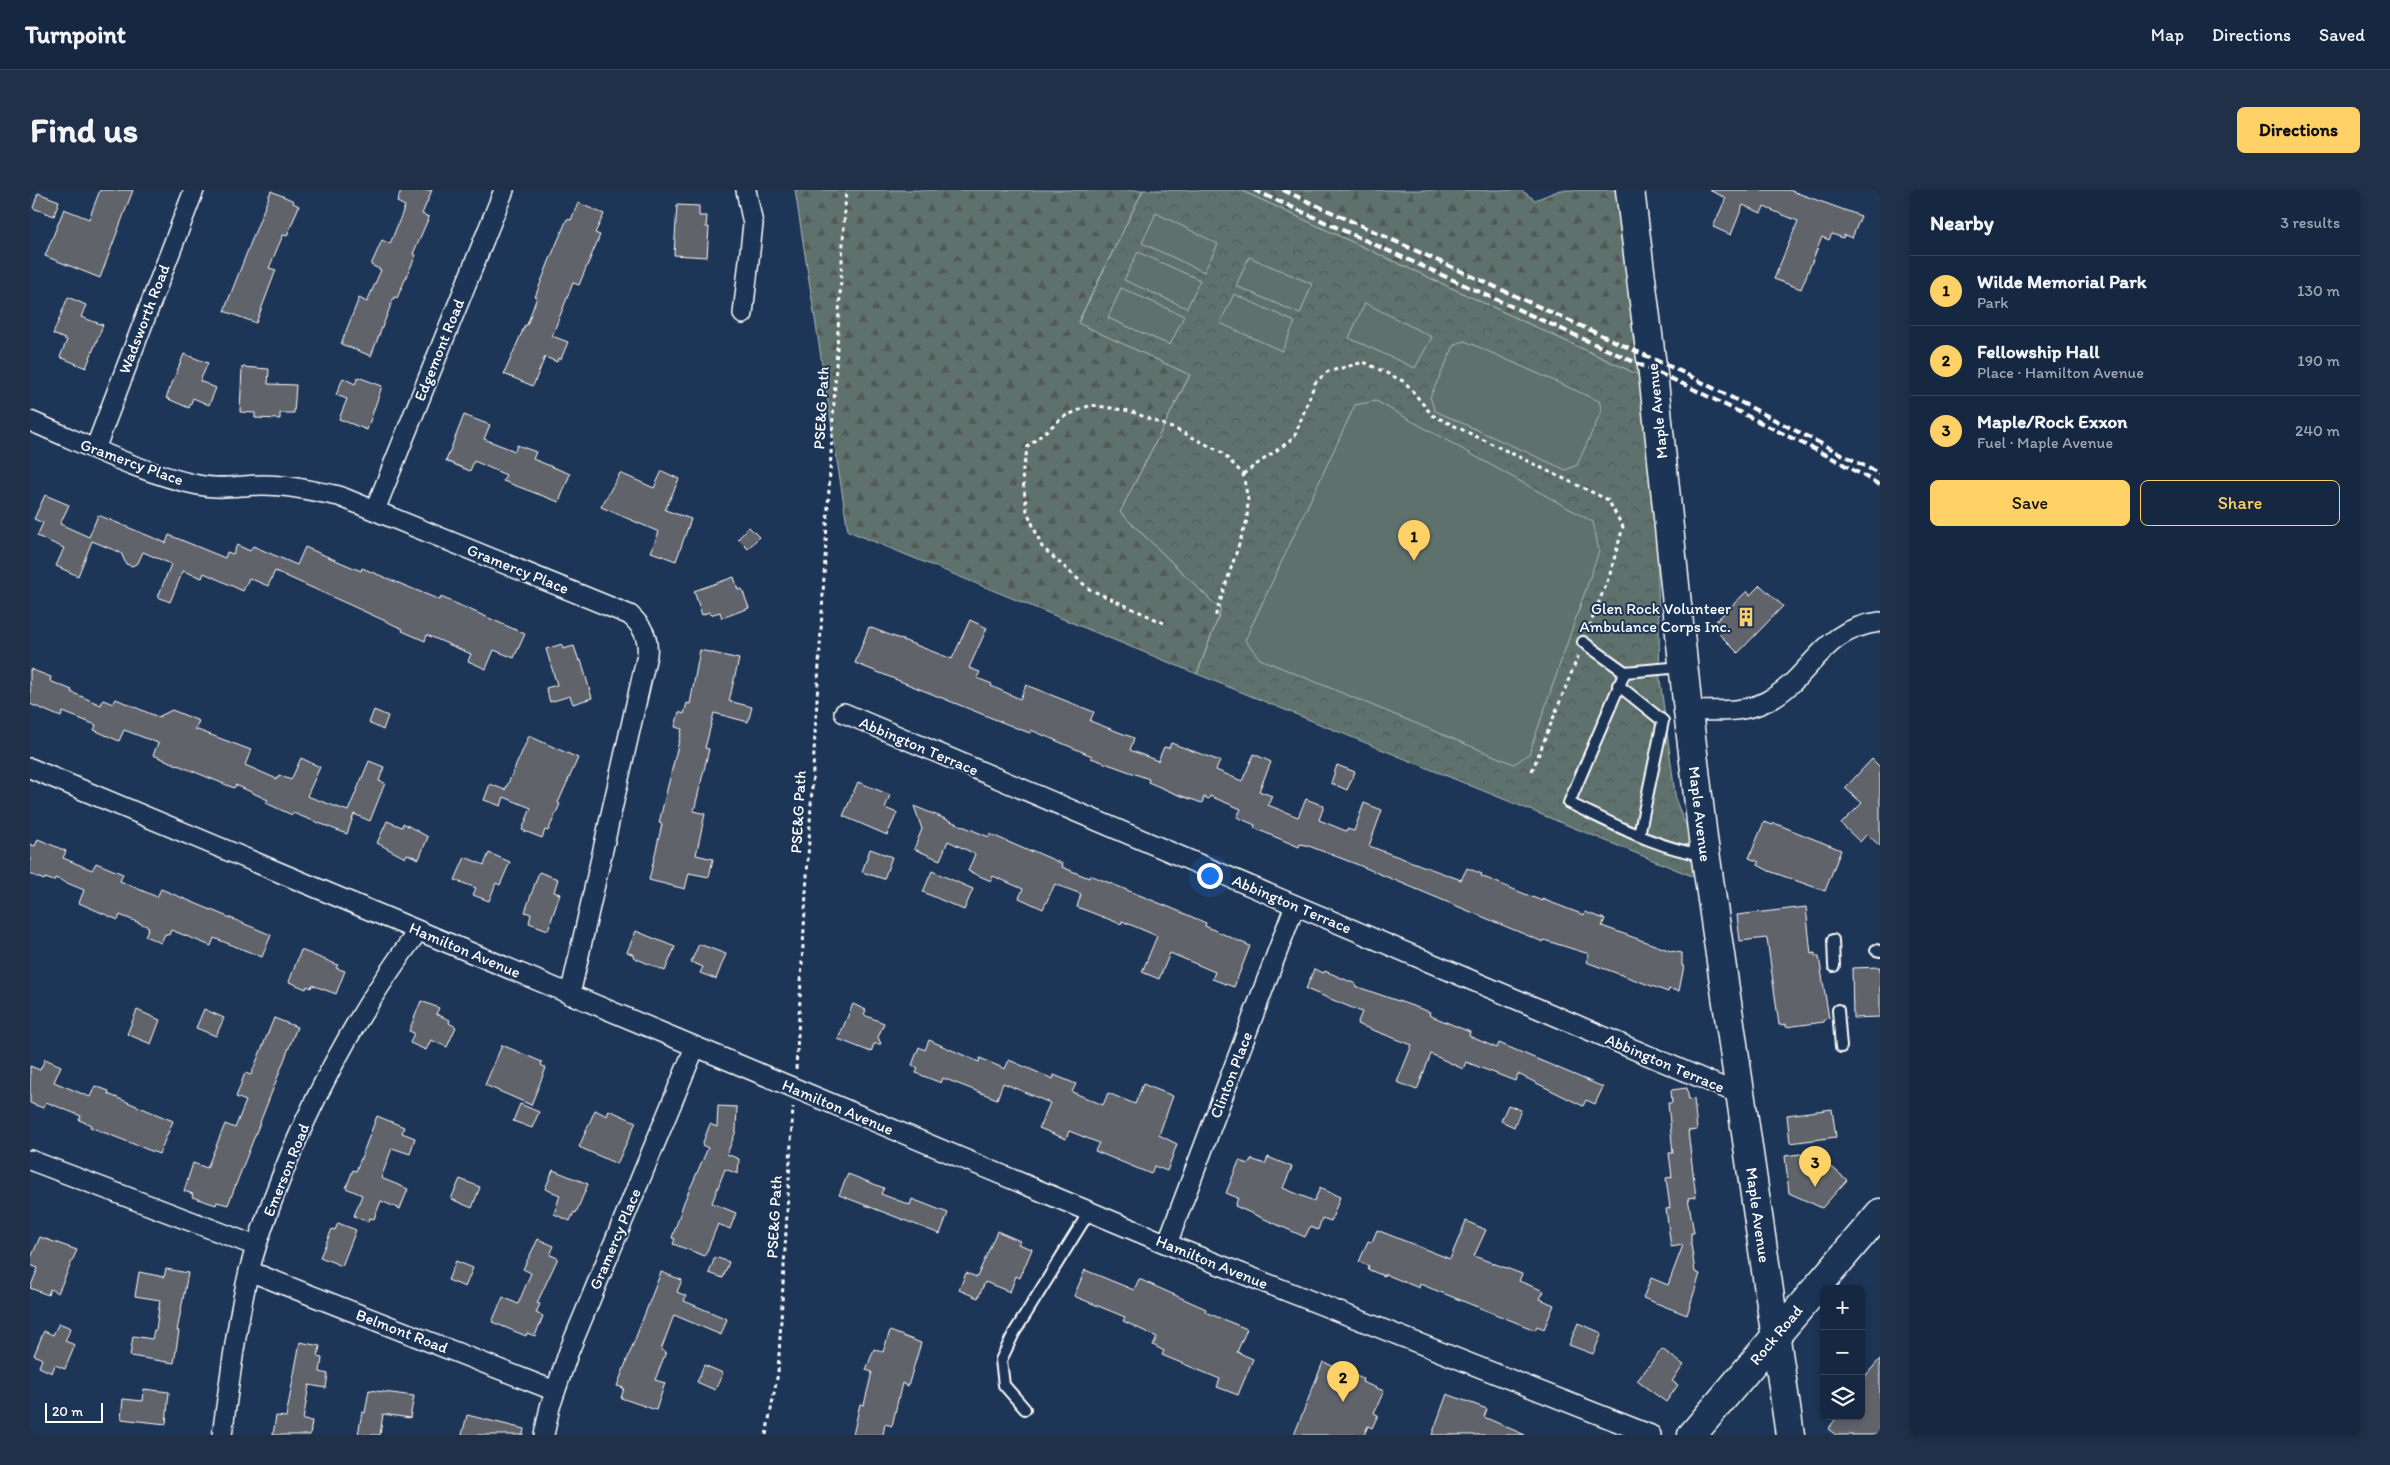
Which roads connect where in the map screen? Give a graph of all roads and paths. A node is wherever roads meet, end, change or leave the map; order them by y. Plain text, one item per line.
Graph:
1 (194, 190) edge
2 (504, 190) edge
3 (746, 190) edge
4 (846, 190) edge
5 (1630, 190) edge
6 (742, 314) dead end
7 (30, 421) edge
8 (95, 449) junction
9 (1243, 474) junction
10 (375, 510) junction
11 (1214, 617) dead end
12 (1880, 622) edge
13 (1164, 623) dead end
14 (1583, 642) junction
15 (1683, 667) junction
16 (1625, 672) junction
17 (1618, 685) junction
18 (1688, 711) junction
19 (844, 714) dead end
20 (30, 768) edge
21 (1532, 771) dead end
22 (1639, 835) junction
23 (1706, 855) junction
24 (1295, 905) junction
25 (418, 931) junction
26 (1833, 940) dead end
27 (1834, 966) dead end
28 (570, 995) junction
29 (1838, 1010) dead end
30 (695, 1047) junction
31 (1841, 1047) dead end
32 (794, 1088) junction
33 (1741, 1095) junction
34 (30, 1160) edge
35 (1089, 1212) junction
36 (1880, 1213) edge
37 (1167, 1244) junction
38 (256, 1246) junction
39 (249, 1271) junction
40 (1776, 1334) junction
41 (555, 1391) junction
42 (1025, 1409) dead end
43 (222, 1435) edge
44 (544, 1435) edge
45 (766, 1435) edge
46 (1651, 1435) edge
47 (1692, 1435) edge
48 (1790, 1435) edge

1 - 8 street, Wadsworth Road
2 - 10 street, Edgemont Road
3 - 6 street
4 - 32 path, PSE&G Path
5 - 15 main road, Maple Avenue
7 - 8 street, Gramercy Place
8 - 10 street, Gramercy Place
9 - 11 path
9 - 13 path
9 - 14 path
10 - 28 street, Gramercy Place
12 - 18 street
14 - 16 lane
14 - 21 path
15 - 16 lane
15 - 18 main road, Maple Avenue
16 - 17 lane
17 - 22 lane
17 - 22 lane
18 - 23 main road, Maple Avenue
19 - 24 street, Abbington Terrace
20 - 25 street, Hamilton Avenue
22 - 23 lane
23 - 33 main road, Maple Avenue
24 - 33 street, Abbington Terrace
24 - 37 street, Clinton Place
25 - 28 street, Hamilton Avenue
25 - 38 street, Emerson Road
26 - 27 lane
28 - 30 street, Hamilton Avenue
29 - 31 lane
30 - 32 street, Hamilton Avenue
30 - 41 street, Gramercy Place
32 - 35 street, Hamilton Avenue
32 - 45 path, PSE&G Path
33 - 40 main road, Maple Avenue
34 - 38 street
35 - 37 street, Hamilton Avenue
35 - 42 lane
36 - 40 main road, Rock Road
37 - 46 street, Hamilton Avenue
38 - 39 street, Emerson Road
39 - 41 street, Belmont Road
39 - 43 street, Emerson Road
40 - 47 main road, Rock Road
40 - 48 main road, Maple Avenue
41 - 44 street, Gramercy Place

